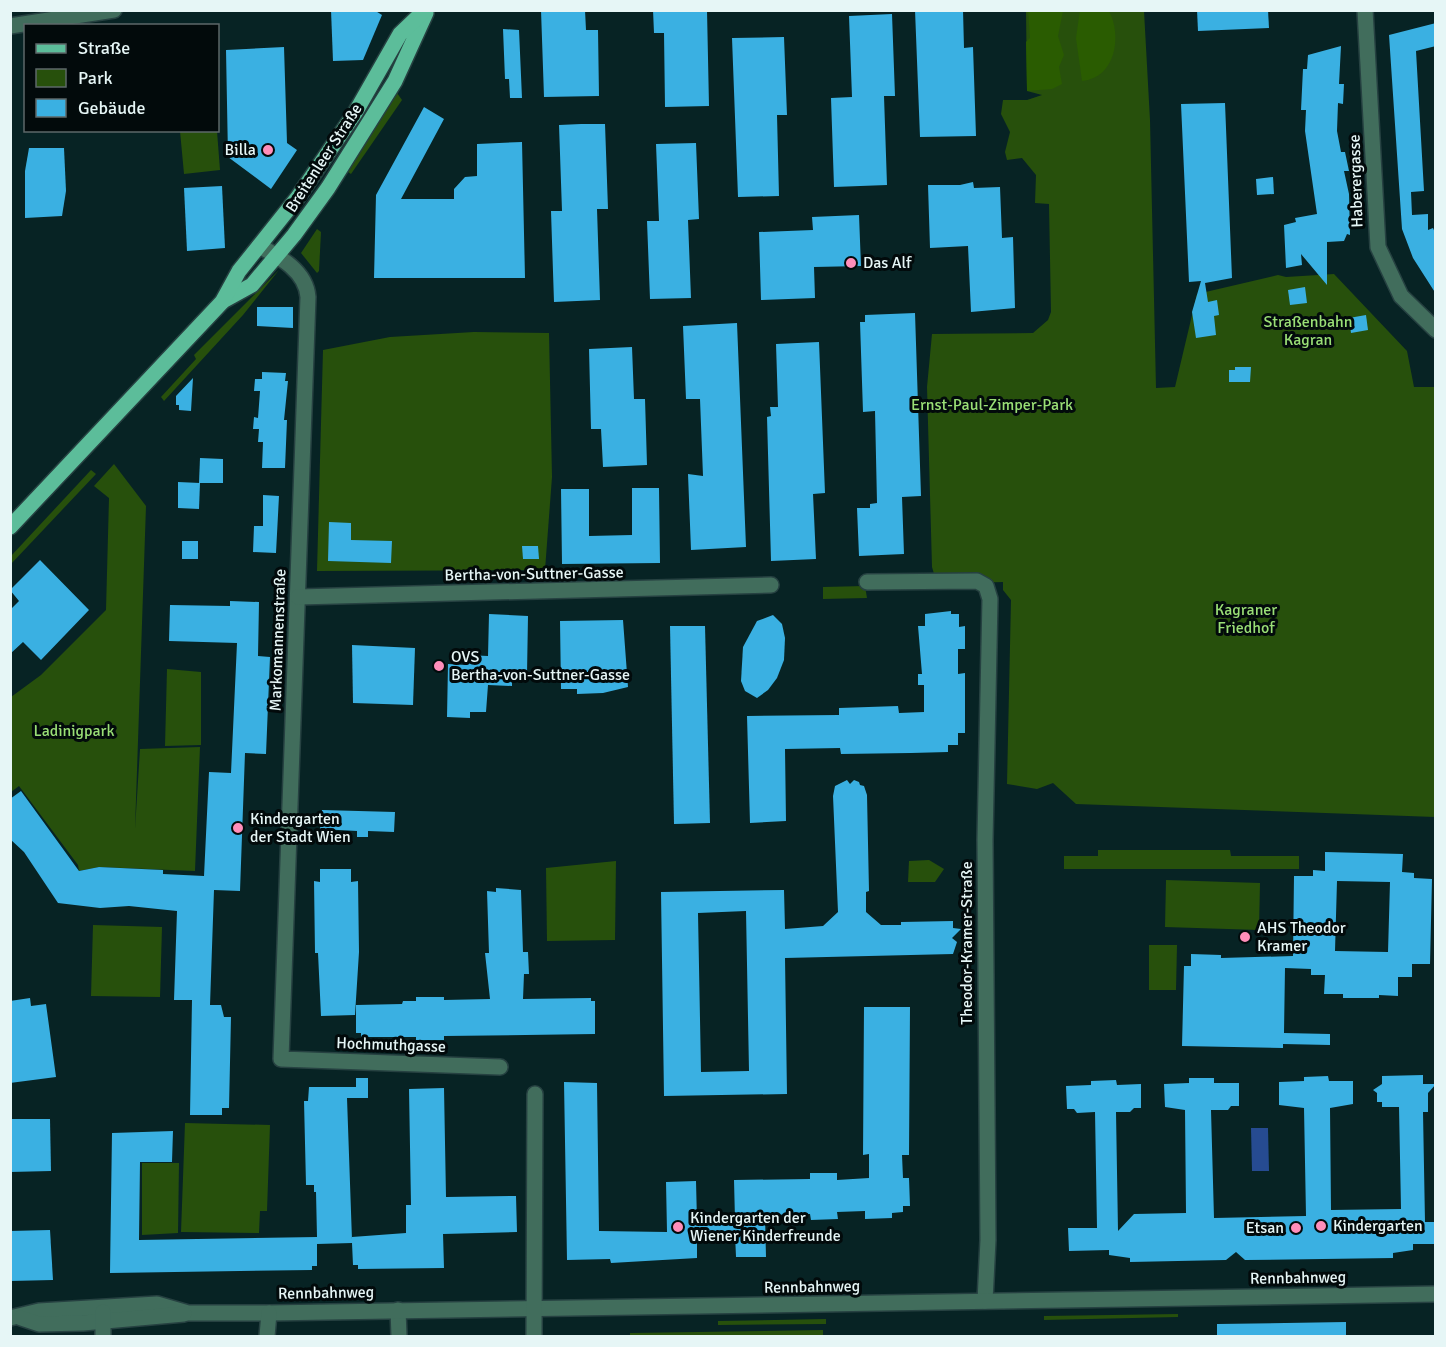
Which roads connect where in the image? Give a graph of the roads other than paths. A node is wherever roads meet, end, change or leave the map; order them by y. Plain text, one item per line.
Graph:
1 (114, 10) edge
2 (426, 10) edge
3 (1365, 10) edge
4 (83, 13) edge
5 (10, 26) edge
6 (259, 246) junction
7 (277, 255) junction
8 (222, 302) junction
9 (1436, 330) edge
10 (10, 527) edge
11 (867, 582) dead end
12 (771, 585) dead end
13 (298, 597) junction
14 (281, 1059) joint
15 (500, 1067) dead end
16 (535, 1094) dead end
17 (1436, 1294) edge
18 (986, 1301) junction
19 (103, 1306) junction
20 (76, 1309) junction
21 (536, 1309) junction
22 (398, 1310) junction
23 (188, 1313) junction
24 (269, 1313) junction
25 (16, 1318) edge
26 (103, 1329) edge
27 (85, 1330) edge
28 (267, 1336) edge
29 (399, 1336) edge
30 (534, 1336) edge

1 - 4 street
2 - 6 main road, Breitenleer Straße
2 - 7 main road, Breitenleer Straße
3 - 9 street, Haberergasse
4 - 5 street
6 - 7 street, Markomannenstraße
6 - 8 main road, Breitenleer Straße
7 - 8 main road, Breitenleer Straße
7 - 13 street, Markomannenstraße
8 - 10 main road, Breitenleer Straße
11 - 18 street, Theodor-Kramer-Straße
12 - 13 street, Bertha-von-Suttner-Gasse
13 - 14 street, Markomannenstraße
14 - 15 street, Hochmuthgasse
16 - 21 street
17 - 18 street, Rennbahnweg
18 - 21 street, Rennbahnweg
19 - 20 street, Rennbahnweg
19 - 23 street, Rennbahnweg
19 - 26 street
20 - 25 street, Rennbahnweg
20 - 27 street
21 - 22 street, Rennbahnweg
21 - 30 street
22 - 24 street, Rennbahnweg
22 - 29 street
23 - 24 street, Rennbahnweg
23 - 26 street, Rennbahnweg
24 - 28 street
25 - 27 street, Rennbahnweg
26 - 27 street, Rennbahnweg

